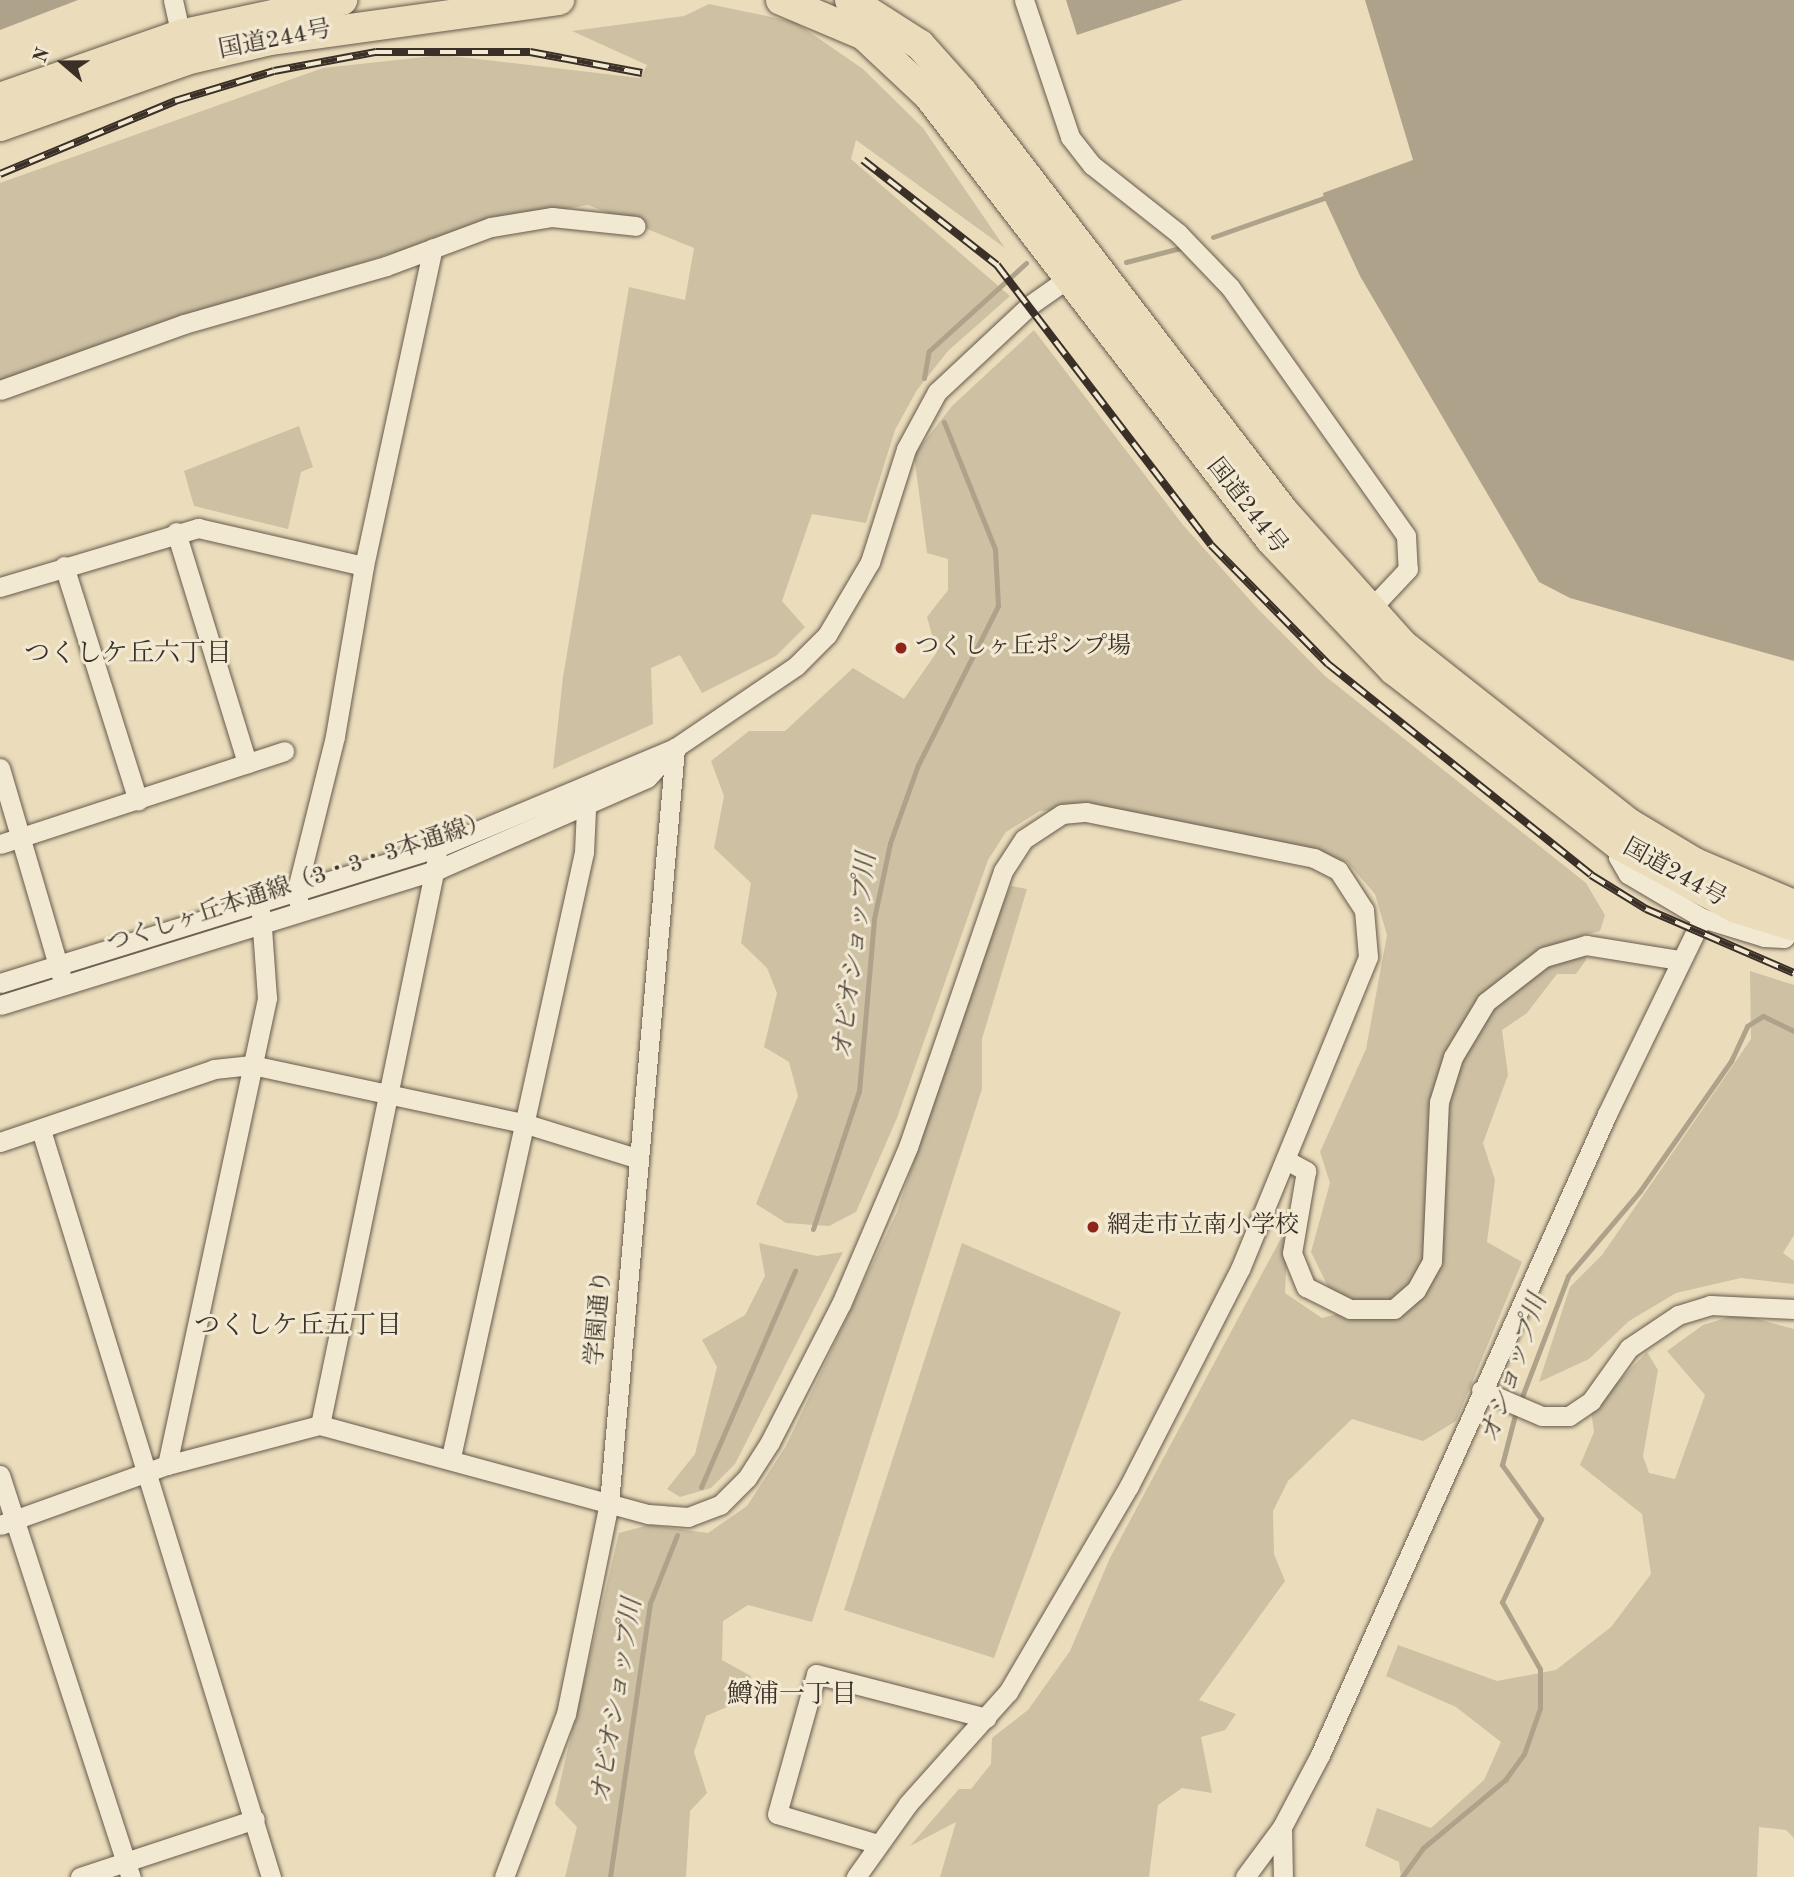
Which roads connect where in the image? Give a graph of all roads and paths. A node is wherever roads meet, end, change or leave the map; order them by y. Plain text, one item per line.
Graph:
1 (173, 0) edge
2 (342, 0) edge
3 (559, 0) edge
4 (781, 0) edge
5 (850, 0) edge
6 (1024, 0) edge
7 (183, 47) junction
8 (0, 98) edge
9 (0, 126) edge
10 (636, 226) dead end
11 (433, 248) junction
12 (1091, 261) junction
13 (1068, 279) junction
14 (0, 390) edge
15 (176, 532) junction
16 (64, 566) junction
17 (363, 566) junction
18 (0, 587) edge
19 (1360, 620) junction
20 (675, 748) junction
21 (284, 751) dead end
22 (247, 763) junction
23 (0, 768) edge
24 (138, 801) junction
25 (586, 810) junction
26 (1624, 834) junction
27 (21, 838) junction
28 (0, 844) edge
29 (434, 849) junction
30 (439, 869) junction
31 (296, 893) junction
32 (258, 903) junction
33 (1794, 905) edge
34 (302, 914) junction
35 (1702, 918) junction
36 (264, 924) junction
37 (1794, 926) edge
38 (1680, 960) junction
39 (58, 965) junction
40 (0, 983) edge
41 (64, 985) junction
42 (0, 1005) edge
43 (252, 1065) junction
44 (393, 1095) junction
45 (523, 1124) junction
46 (41, 1130) junction
47 (0, 1143) edge
48 (639, 1159) junction
49 (1288, 1161) junction
50 (1794, 1309) edge
51 (1481, 1390) junction
52 (320, 1425) junction
53 (451, 1457) junction
54 (167, 1465) junction
55 (149, 1473) junction
56 (0, 1475) edge
57 (609, 1503) junction
58 (7, 1522) edge
59 (986, 1718) junction
60 (255, 1819) junction
61 (1282, 1827) junction
62 (878, 1844) junction
63 (129, 1869) edge
64 (80, 1877) edge
65 (271, 1877) edge
66 (504, 1877) edge
67 (856, 1877) edge
68 (1245, 1877) edge
69 (1283, 1877) edge

1 - 7 street
2 - 7 highway, 国道244号
3 - 7 highway, 国道244号
4 - 13 highway, 国道244号
5 - 12 highway, 国道244号
6 - 19 street
7 - 8 highway, 国道244号
7 - 9 highway, 国道244号
10 - 11 street
11 - 14 street
11 - 17 street
12 - 13 street, つくしヶ丘本通線（3・3・3本通線）
12 - 19 highway, 国道244号
13 - 19 highway, 国道244号
13 - 20 street, つくしヶ丘本通線（3・3・3本通線）
15 - 16 street
15 - 17 street
15 - 22 street
16 - 18 street
16 - 24 street
17 - 31 street
19 - 26 highway, 国道244号
20 - 25 street, つくしヶ丘本通線（3・3・3本通線）
20 - 29 street, つくしヶ丘本通線（3・3・3本通線）
20 - 48 street, 学園通り
21 - 22 street
22 - 24 street
23 - 27 street
24 - 27 street
25 - 30 street, つくしヶ丘本通線（3・3・3本通線）
25 - 45 street
26 - 33 highway, 国道244号
26 - 35 street
26 - 37 highway, 国道244号
27 - 28 street
27 - 39 street
29 - 30 street
29 - 31 street, つくしヶ丘本通線（3・3・3本通線）
30 - 34 street, つくしヶ丘本通線（3・3・3本通線）
30 - 44 street
31 - 32 street, つくしヶ丘本通線（3・3・3本通線）
31 - 34 street
32 - 36 street
32 - 39 street, つくしヶ丘本通線（3・3・3本通線）
34 - 36 street, つくしヶ丘本通線（3・3・3本通線）
35 - 37 street
35 - 38 street
36 - 41 street, つくしヶ丘本通線（3・3・3本通線）
36 - 43 street
38 - 49 street
38 - 51 street
39 - 40 street, つくしヶ丘本通線（3・3・3本通線）
39 - 41 street
41 - 42 street, つくしヶ丘本通線（3・3・3本通線）
43 - 44 street
43 - 46 street
43 - 54 street
44 - 45 street
44 - 52 street
45 - 48 street
45 - 53 street
46 - 47 street
46 - 55 street
48 - 57 street, 学園通り
49 - 57 street
49 - 59 street
50 - 51 street
51 - 61 street
52 - 53 street
52 - 54 street
53 - 57 street
54 - 55 street
55 - 58 street
55 - 60 street
56 - 58 street
57 - 66 street, 学園通り
58 - 63 street
59 - 62 street
59 - 62 street
60 - 63 street
60 - 65 street
61 - 68 street
61 - 69 street
62 - 67 street
63 - 64 street

